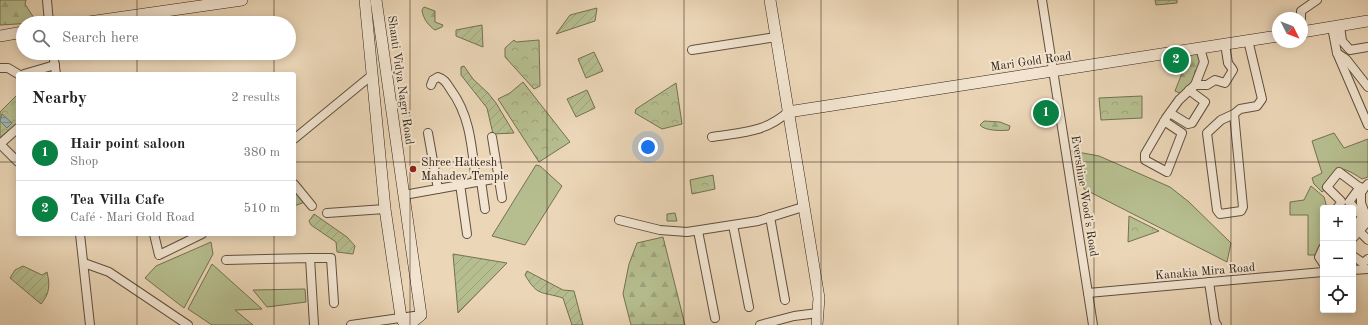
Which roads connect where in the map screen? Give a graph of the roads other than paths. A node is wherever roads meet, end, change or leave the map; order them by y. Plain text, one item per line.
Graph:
1 (47, 0) edge
2 (242, 0) edge
3 (365, 0) edge
4 (376, 0) edge
5 (770, 0) edge
6 (1042, 0) edge
7 (1317, 0) edge
8 (181, 4) edge
9 (1301, 12) edge
10 (48, 16) edge
11 (118, 16) edge
12 (1368, 21) edge
13 (1336, 26) junction
14 (1308, 31) edge
15 (16, 33) edge
16 (0, 36) edge
17 (776, 37) junction
18 (1272, 37) edge
19 (1248, 40) junction
20 (1225, 44) junction
21 (1368, 47) edge
22 (1200, 48) junction
23 (692, 50) dead end
24 (1337, 53) junction
25 (54, 60) edge
26 (55, 65) junction
27 (0, 68) edge
28 (1053, 71) junction
29 (31, 72) edge
30 (56, 72) edge
31 (16, 73) edge
32 (372, 75) junction
33 (431, 85) dead end
34 (1192, 87) junction
35 (1368, 87) edge
36 (788, 112) junction
37 (1170, 113) junction
38 (1234, 114) junction
39 (1164, 121) junction
40 (1368, 125) edge
41 (16, 130) edge
42 (428, 133) dead end
43 (296, 137) edge
44 (492, 137) dead end
45 (712, 137) dead end
46 (0, 144) edge
47 (16, 160) edge
48 (499, 178) junction
49 (478, 182) junction
50 (460, 184) junction
51 (296, 186) edge
52 (1363, 187) edge
53 (438, 189) junction
54 (404, 195) junction
55 (502, 198) dead end
56 (1340, 205) edge
57 (312, 206) dead end
58 (803, 207) junction
59 (385, 209) junction
60 (485, 209) dead end
61 (328, 212) dead end
62 (770, 217) junction
63 (1364, 218) edge
64 (619, 220) dead end
65 (733, 225) junction
66 (698, 230) junction
67 (1356, 230) edge
68 (466, 234) dead end
69 (80, 236) edge
70 (154, 236) edge
71 (198, 236) edge
72 (1368, 240) edge
73 (310, 258) junction
74 (1356, 258) edge
75 (1368, 259) edge
76 (226, 260) dead end
77 (84, 263) junction
78 (1368, 268) edge
79 (1356, 270) edge
80 (1320, 272) edge
81 (1209, 282) junction
82 (1088, 293) junction
83 (785, 300) dead end
84 (334, 303) dead end
85 (749, 307) dead end
86 (818, 313) junction
87 (715, 318) dead end
88 (405, 322) edge
89 (90, 325) edge
90 (188, 325) edge
91 (314, 325) edge
92 (351, 325) edge
93 (760, 325) edge
94 (817, 325) edge
95 (1093, 325) edge
96 (1217, 325) edge

1 - 10 street
2 - 8 street
3 - 32 street, Shanti Vidya Nagri Road
4 - 54 street, Shanti Vidya Nagri Road
5 - 17 street
6 - 28 street, Evershine Wood's Road
7 - 9 street
8 - 11 street
12 - 13 street
13 - 14 street
13 - 21 street
13 - 24 street
15 - 16 street
17 - 23 street
17 - 36 street
18 - 19 street, Mari Gold Road
19 - 20 street, Mari Gold Road
19 - 38 street
20 - 22 street, Mari Gold Road
20 - 34 street
22 - 28 street, Mari Gold Road
22 - 34 street
24 - 35 street
24 - 40 street
25 - 26 street
26 - 29 street
26 - 30 street
27 - 31 street
28 - 36 street, Mari Gold Road
28 - 82 street, Evershine Wood's Road
32 - 43 street
32 - 59 street, Shanti Vidya Nagri Road
33 - 49 street
34 - 37 street
34 - 37 street
36 - 45 street
36 - 58 street
37 - 39 street
38 - 38 street
39 - 39 street
41 - 46 street
42 - 53 street
44 - 48 street
46 - 47 street
48 - 49 street
48 - 55 street
49 - 50 street
49 - 60 street
50 - 53 street
50 - 68 street
51 - 57 street
52 - 56 street
52 - 63 street
52 - 63 street
53 - 54 street
54 - 88 street, Shanti Vidya Nagri Road
58 - 62 street
58 - 86 street
59 - 61 street
59 - 88 street, Shanti Vidya Nagri Road
62 - 65 street
62 - 83 street
63 - 67 street
64 - 66 street
65 - 66 street
65 - 85 street
66 - 87 street
67 - 72 street
69 - 77 street
70 - 71 street
73 - 76 street
73 - 84 street
73 - 91 street
74 - 75 street
77 - 89 street
77 - 90 street
78 - 79 street
80 - 81 street, Kanakia Mira Road
81 - 82 street, Kanakia Mira Road
81 - 96 street
82 - 95 street, Evershine Wood's Road
86 - 93 street
86 - 94 street
88 - 92 street

